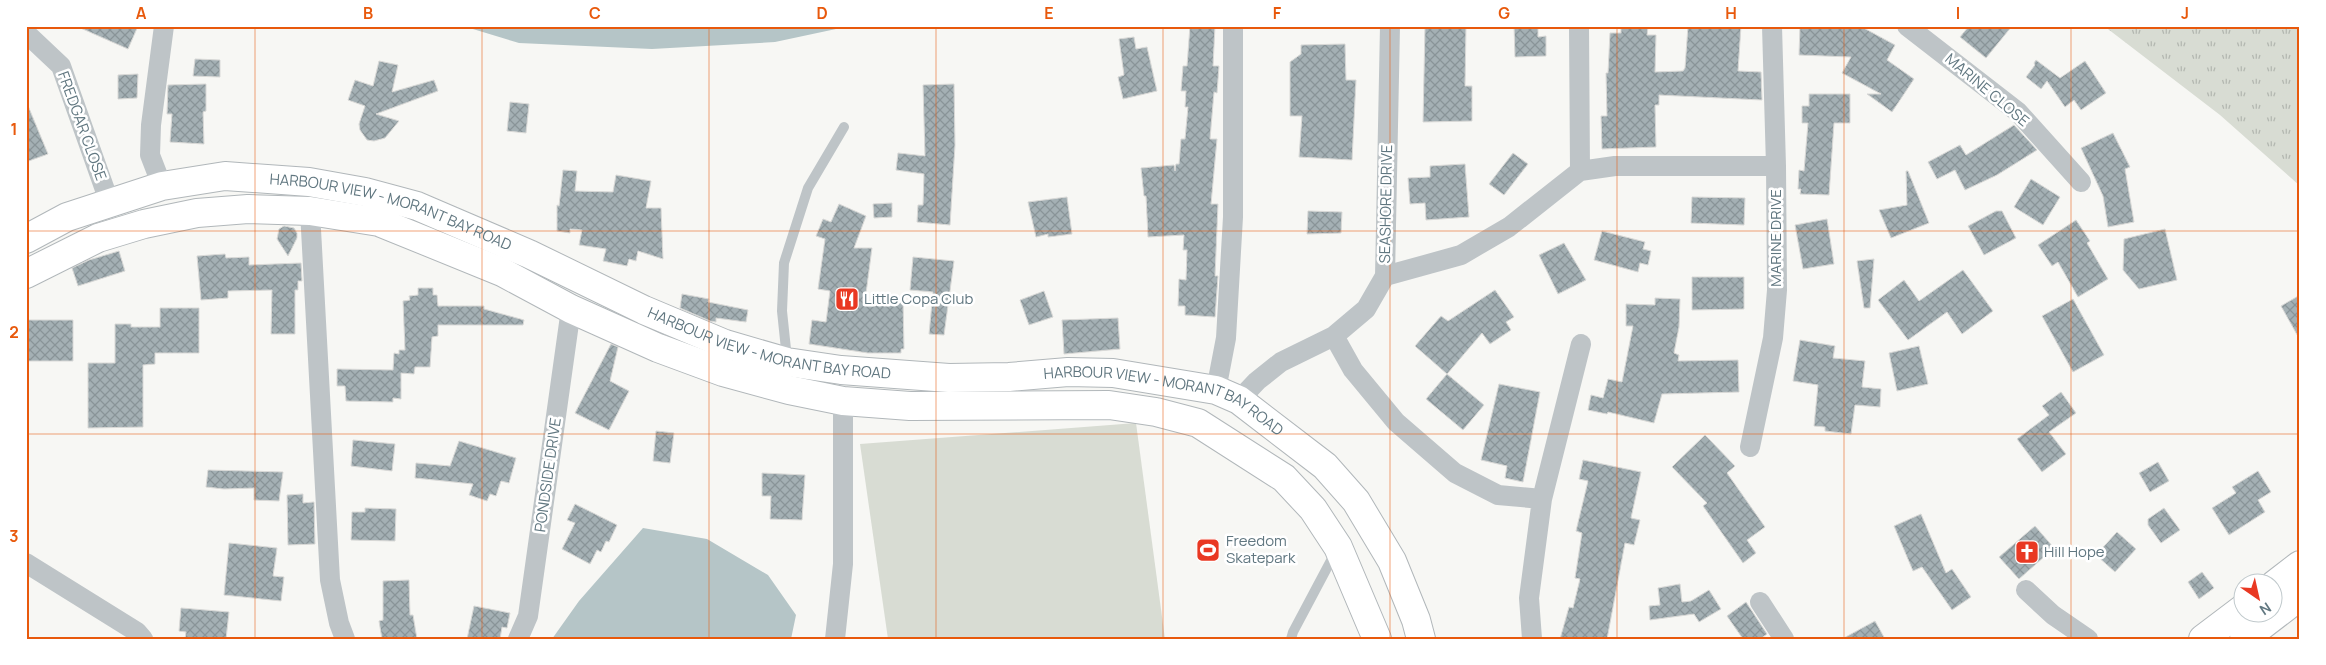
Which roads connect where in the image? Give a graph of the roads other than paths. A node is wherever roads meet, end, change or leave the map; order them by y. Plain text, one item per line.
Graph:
1 (164, 26) edge
2 (1233, 26) edge
3 (1390, 26) edge
4 (1579, 26) edge
5 (1772, 26) edge
6 (1907, 26) edge
7 (26, 33) edge
8 (844, 127) dead end
9 (1776, 166) junction
10 (1580, 171) junction
11 (2082, 182) dead end
12 (162, 186) junction
13 (110, 204) junction
14 (310, 211) junction
15 (26, 239) edge
16 (26, 274) edge
17 (1384, 276) junction
18 (571, 309) junction
19 (1334, 336) junction
20 (1581, 344) dead end
21 (787, 362) junction
22 (1227, 395) junction
23 (843, 401) junction
24 (1750, 447) dead end
25 (1542, 498) junction
26 (1338, 547) junction
27 (26, 562) edge
28 (2300, 565) edge
29 (2026, 590) dead end
30 (2292, 599) edge
31 (1760, 602) dead end
32 (2234, 616) edge
33 (143, 639) edge
34 (345, 639) edge
35 (518, 639) edge
36 (835, 639) edge
37 (1291, 639) edge
38 (1377, 639) edge
39 (1421, 639) edge
40 (1532, 639) edge
41 (1784, 639) edge
42 (2088, 639) edge
43 (2203, 639) edge
44 (2244, 639) edge

1 - 12 street
2 - 22 street
3 - 17 street, SEASHORE DRIVE
4 - 10 street
5 - 9 street, MARINE DRIVE
6 - 11 street, MARINE CLOSE
7 - 13 street, FREDGAR CLOSE
8 - 21 lane
9 - 10 street
9 - 24 street, MARINE DRIVE
10 - 17 street
12 - 13 highway, HARBOUR VIEW - MORANT BAY ROAD
12 - 21 highway, HARBOUR VIEW - MORANT BAY ROAD
13 - 15 highway, HARBOUR VIEW - MORANT BAY ROAD
14 - 16 highway, HARBOUR VIEW - MORANT BAY ROAD
14 - 18 highway, HARBOUR VIEW - MORANT BAY ROAD
14 - 34 street
17 - 19 street, SEASHORE DRIVE
18 - 23 highway, HARBOUR VIEW - MORANT BAY ROAD
18 - 35 street, PONDSIDE DRIVE
19 - 22 street, SEASHORE DRIVE
19 - 25 street
20 - 25 street
21 - 22 highway, HARBOUR VIEW - MORANT BAY ROAD
22 - 39 highway, HARBOUR VIEW - MORANT BAY ROAD
23 - 26 highway, HARBOUR VIEW - MORANT BAY ROAD
23 - 36 street
25 - 40 street
26 - 37 lane
26 - 38 highway, HARBOUR VIEW - MORANT BAY ROAD
27 - 33 street
28 - 30 highway
29 - 42 street
30 - 44 highway
31 - 41 street
32 - 43 highway

